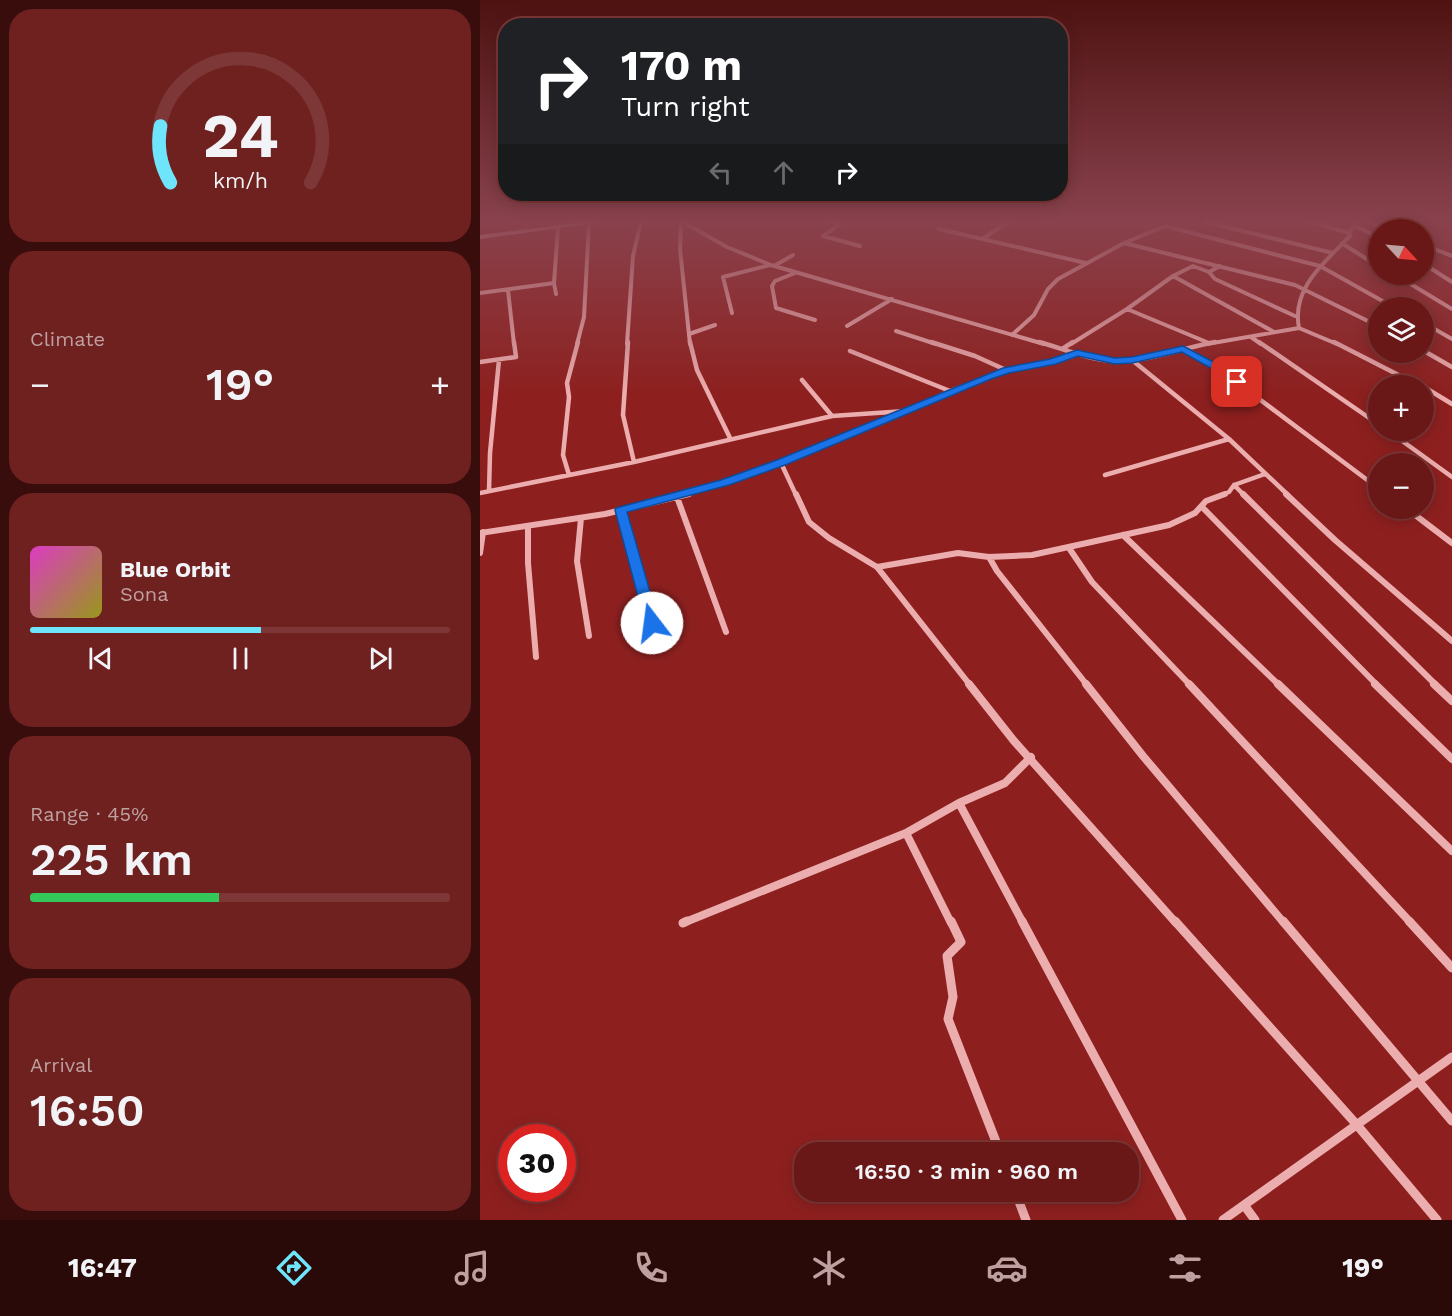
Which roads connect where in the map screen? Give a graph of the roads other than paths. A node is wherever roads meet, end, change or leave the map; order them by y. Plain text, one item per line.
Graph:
1 (554, 279) edge
2 (586, 279) edge
3 (632, 279) edge
4 (683, 279) edge
5 (723, 279) edge
6 (780, 279) edge
7 (820, 279) edge
8 (1058, 279) edge
9 (1169, 279) edge
10 (1178, 279) edge
11 (1215, 279) edge
12 (1273, 279) edge
13 (1311, 279) edge
14 (1343, 279) edge
15 (554, 283) junction
16 (1412, 285) edge
17 (508, 290) junction
18 (1304, 290) junction
19 (480, 293) edge
20 (556, 294) dead end
21 (1375, 297) edge
22 (892, 299) junction
23 (1127, 309) junction
24 (1452, 309) edge
25 (732, 313) dead end
26 (1294, 316) junction
27 (815, 320) dead end
28 (1368, 321) edge
29 (716, 325) dead end
30 (847, 326) dead end
31 (1299, 328) junction
32 (1434, 329) edge
33 (896, 332) dead end
34 (1274, 333) junction
35 (689, 334) junction
36 (1012, 335) junction
37 (1251, 337) junction
38 (1452, 339) edge
39 (1210, 343) junction
40 (1062, 349) junction
41 (1183, 349) junction
42 (850, 351) dead end
43 (1077, 353) junction
44 (1434, 357) edge
45 (499, 360) junction
46 (1132, 360) junction
47 (480, 362) edge
48 (1452, 367) edge
49 (1007, 370) junction
50 (1400, 375) edge
51 (802, 380) dead end
52 (950, 391) junction
53 (1434, 393) edge
54 (1452, 404) edge
55 (906, 411) junction
56 (832, 416) junction
57 (1368, 417) edge
58 (730, 438) junction
59 (1229, 439) junction
60 (1402, 441) edge
61 (634, 462) junction
62 (781, 463) junction
63 (1265, 474) junction
64 (569, 475) junction
65 (1105, 475) dead end
66 (1452, 477) edge
67 (1368, 481) edge
68 (1234, 485) junction
69 (489, 491) junction
70 (480, 493) edge
71 (677, 497) junction
72 (1203, 508) junction
73 (621, 510) junction
74 (581, 518) junction
75 (1420, 519) edge
76 (528, 526) junction
77 (482, 533) edge
78 (1123, 536) junction
79 (1452, 543) edge
80 (1069, 548) junction
81 (480, 553) edge
82 (989, 556) junction
83 (877, 567) junction
84 (652, 623) dead end
85 (726, 632) dead end
86 (589, 636) dead end
87 (1452, 641) edge
88 (536, 657) dead end
89 (1452, 701) edge
90 (1031, 757) junction
91 (1452, 759) edge
92 (959, 803) junction
93 (906, 833) junction
94 (1452, 851) edge
95 (682, 923) dead end
96 (1452, 968) edge
97 (1452, 1057) edge
98 (1418, 1081) junction
99 (1452, 1121) edge
100 (1357, 1125) junction
101 (996, 1142) edge
102 (1019, 1202) edge
103 (1244, 1205) junction
104 (1026, 1220) edge
105 (1182, 1220) edge
106 (1223, 1220) edge
107 (1255, 1220) edge
108 (1437, 1220) edge

1 - 15 street
2 - 64 street
3 - 61 street
4 - 35 street
5 - 25 street
6 - 27 street
7 - 22 street
8 - 36 street
9 - 23 street
10 - 34 street
11 - 26 street
12 - 18 street
13 - 18 street
14 - 21 street
15 - 17 street
15 - 20 street
16 - 24 street
17 - 19 street
17 - 45 street
18 - 26 street
18 - 28 street
22 - 30 street
22 - 36 street
23 - 39 street
23 - 40 street
26 - 31 street
29 - 35 street
31 - 34 street
31 - 50 street
32 - 38 street
33 - 49 street
34 - 37 street
35 - 58 street
36 - 40 street
37 - 39 street
37 - 57 street
39 - 41 street
40 - 43 street
41 - 46 street
41 - 67 street
42 - 52 street
43 - 46 street
43 - 49 street
44 - 48 street
45 - 47 street
45 - 69 street
46 - 59 street
49 - 52 street
51 - 56 street
52 - 55 street
53 - 54 street
55 - 56 street
55 - 62 street
56 - 58 street
58 - 61 street
59 - 63 street
59 - 65 street
60 - 66 street
61 - 64 street
62 - 71 street
62 - 83 street
63 - 68 street
63 - 87 street
64 - 69 street
68 - 72 street
68 - 89 street
69 - 70 street
71 - 73 street
71 - 85 street
72 - 78 street
72 - 91 street
73 - 74 street
73 - 84 street
74 - 76 street
74 - 86 street
75 - 79 street
76 - 77 street
76 - 88 street
77 - 81 street
78 - 80 street
78 - 94 street
80 - 82 street
80 - 96 street
82 - 83 street
82 - 98 street
83 - 90 street
90 - 92 street
90 - 100 street
92 - 93 street
92 - 105 street
93 - 95 street
93 - 101 street
97 - 98 street
98 - 99 street
98 - 100 street
100 - 103 street
100 - 108 street
102 - 104 street
103 - 106 street
103 - 107 street

